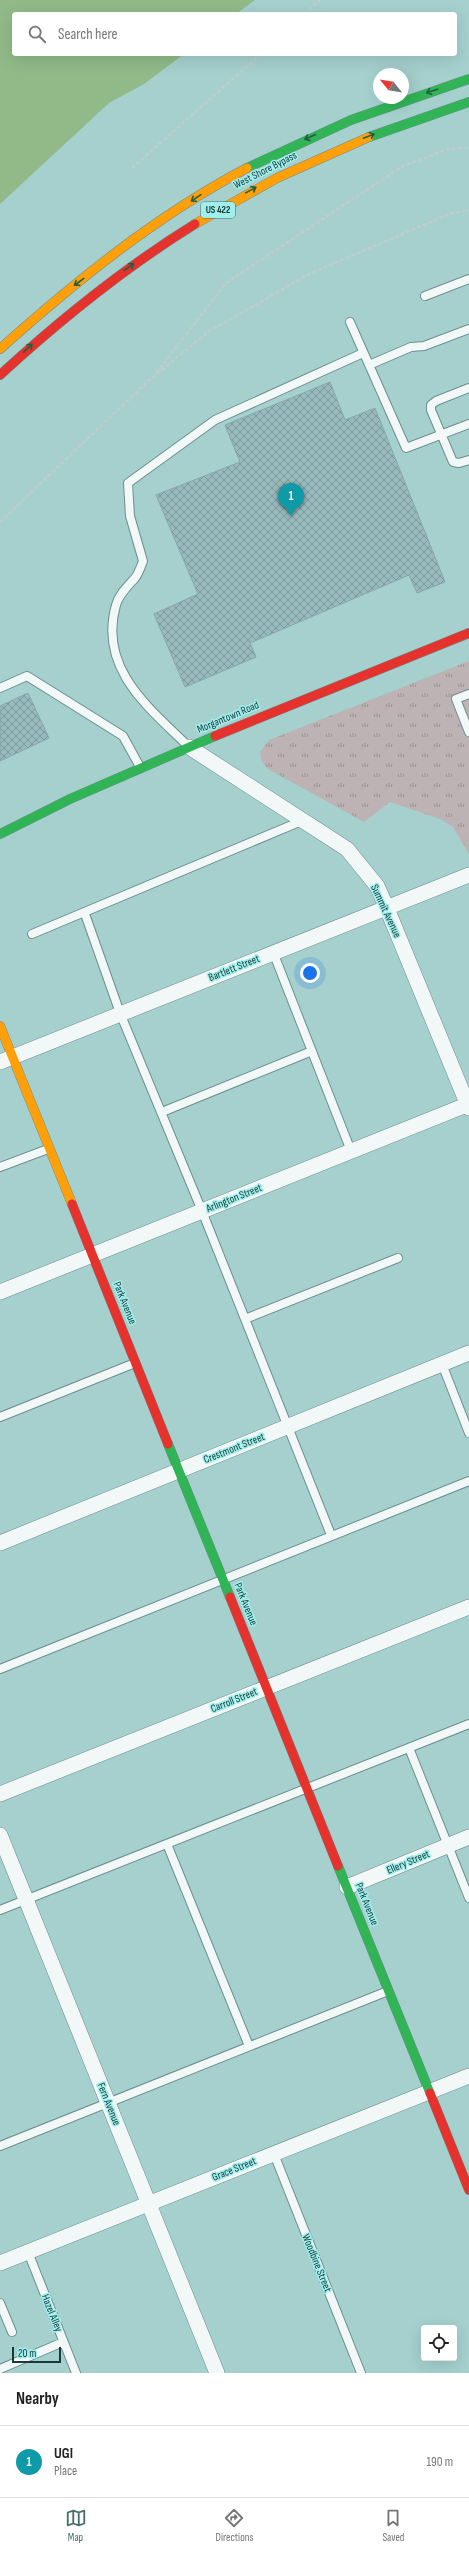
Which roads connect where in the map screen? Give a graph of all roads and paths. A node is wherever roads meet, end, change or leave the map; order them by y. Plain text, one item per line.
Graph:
1 (320, 0) edge
2 (306, 12) edge
3 (258, 56) edge
4 (469, 80) edge
5 (469, 102) edge
6 (469, 148) edge
7 (132, 168) dead end
8 (467, 210) edge
9 (469, 278) edge
10 (425, 296) dead end
11 (350, 322) dead end
12 (469, 329) edge
13 (0, 349) edge
14 (363, 353) junction
15 (369, 365) junction
16 (0, 375) edge
17 (152, 378) junction
18 (469, 388) edge
19 (469, 424) edge
20 (440, 434) junction
21 (469, 460) edge
22 (0, 522) edge
23 (469, 633) edge
24 (0, 688) edge
25 (469, 694) edge
26 (469, 732) edge
27 (189, 747) junction
28 (141, 768) junction
29 (305, 820) junction
30 (0, 834) edge
31 (469, 875) edge
32 (386, 906) junction
33 (85, 914) junction
34 (32, 934) dead end
35 (273, 952) junction
36 (120, 1013) junction
37 (0, 1026) edge
38 (312, 1051) junction
39 (6, 1060) edge
40 (469, 1106) edge
41 (162, 1112) junction
42 (49, 1148) junction
43 (350, 1151) junction
44 (0, 1167) edge
45 (202, 1211) junction
46 (92, 1255) junction
47 (398, 1258) dead end
48 (0, 1292) edge
49 (245, 1319) junction
50 (469, 1353) edge
51 (136, 1363) junction
52 (442, 1364) junction
53 (0, 1417) edge
54 (289, 1426) junction
55 (469, 1433) edge
56 (179, 1470) junction
57 (469, 1480) edge
58 (331, 1535) junction
59 (0, 1543) edge
60 (223, 1579) junction
61 (469, 1607) edge
62 (0, 1669) edge
63 (266, 1687) junction
64 (469, 1724) edge
65 (409, 1748) junction
66 (307, 1788) junction
67 (0, 1794) edge
68 (0, 1835) edge
69 (469, 1838) edge
70 (167, 1844) junction
71 (448, 1845) junction
72 (347, 1887) junction
73 (469, 1898) edge
74 (26, 1899) junction
75 (0, 1910) edge
76 (389, 1991) junction
77 (248, 2046) junction
78 (469, 2076) edge
79 (429, 2092) junction
80 (108, 2102) junction
81 (0, 2146) edge
82 (274, 2154) junction
83 (469, 2190) edge
84 (149, 2204) junction
85 (28, 2252) junction
86 (0, 2263) edge
87 (0, 2303) edge
88 (12, 2332) dead end
89 (63, 2342) junction
90 (0, 2369) edge
91 (76, 2373) edge
92 (217, 2373) edge
93 (361, 2373) edge

1 - 2 path
3 - 7 path
4 -> 13 main road, West Shore Bypass / US 422
16 -> 5 main road, West Shore Bypass / US 422
6 - 17 path
8 - 17 path
9 - 10 lane
11 - 14 lane
12 - 15 lane
14 - 15 lane
14 - 27 lane
15 - 20 lane
17 - 22 path
18 - 20 lane
19 - 20 lane
20 - 21 lane
23 - 27 main road, Morgantown Road
24 - 28 lane
25 - 26 lane
27 - 28 main road, Morgantown Road
27 - 29 street, Summit Avenue
28 - 30 main road, Morgantown Road
29 - 32 street, Summit Avenue
29 - 33 lane
31 - 32 street, Bartlett Street
32 - 35 street, Bartlett Street
32 - 40 street, Summit Avenue
33 - 34 lane
33 - 36 lane
35 - 36 street, Bartlett Street
35 - 38 lane
36 - 39 street, Bartlett Street
36 - 41 lane
37 - 39 main road, Park Avenue
38 - 41 lane
38 - 43 lane
39 - 42 main road, Park Avenue
40 - 43 street, Arlington Street
41 - 45 lane
42 - 44 lane
42 - 46 main road, Park Avenue
43 - 45 street, Arlington Street
45 - 46 street, Arlington Street
45 - 49 lane
46 - 48 street, Arlington Street
46 - 51 main road, Park Avenue
47 - 49 lane
49 - 54 lane
50 - 52 street, Crestmont Street
51 - 53 lane
51 - 56 main road, Park Avenue
52 - 54 street, Crestmont Street
52 - 55 lane
54 - 56 street, Crestmont Street
54 - 58 lane
56 - 59 street, Crestmont Street
56 - 60 main road, Park Avenue
57 - 58 lane
58 - 60 lane
60 - 62 lane
60 - 63 main road, Park Avenue
61 - 63 street, Carroll Street
63 - 66 main road, Park Avenue
63 - 67 street, Carroll Street
64 - 65 lane
65 - 66 lane
65 - 71 lane
66 - 70 lane
66 - 72 main road, Park Avenue
68 - 74 street, Fern Avenue
69 - 71 street, Ellery Street
70 - 74 lane
70 - 77 lane
71 - 72 street, Ellery Street
71 - 73 lane
72 - 76 main road, Park Avenue
74 - 75 lane
74 - 80 street, Fern Avenue
76 - 77 lane
76 - 79 main road, Park Avenue
77 - 80 lane
78 - 79 street, Grace Street
79 - 82 street, Grace Street
79 - 83 main road, Park Avenue
80 - 81 lane
80 - 84 street, Fern Avenue
82 - 84 street, Grace Street
82 - 93 lane, Woodbine Street
84 - 85 street, Grace Street
84 - 92 street, Fern Avenue
85 - 86 street, Grace Street
85 - 89 lane, Hazel Alley
87 - 88 lane
89 - 90 lane
89 - 91 lane, Hazel Alley

